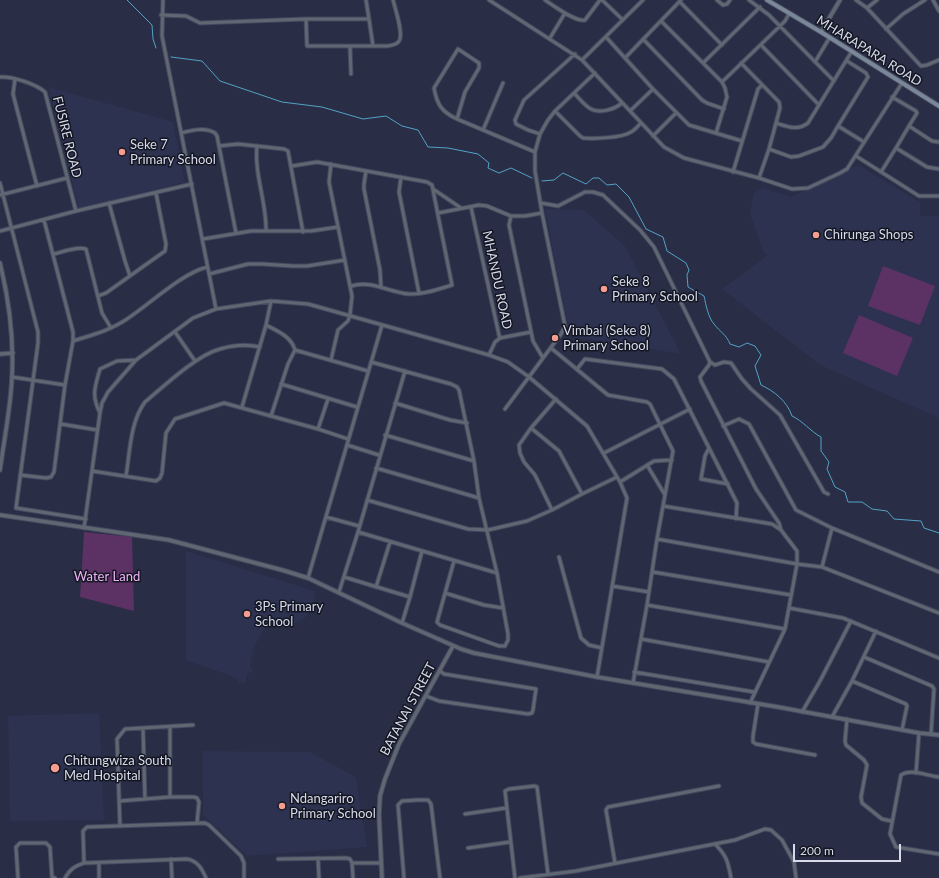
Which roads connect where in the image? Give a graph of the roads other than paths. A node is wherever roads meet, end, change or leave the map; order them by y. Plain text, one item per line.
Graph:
1 (163, 0) edge
2 (366, 0) edge
3 (393, 0) edge
4 (489, 0) edge
5 (545, 0) edge
6 (601, 0) edge
7 (643, 0) edge
8 (717, 0) edge
9 (730, 0) edge
10 (749, 0) edge
11 (767, 0) edge
12 (840, 0) edge
13 (856, 0) edge
14 (877, 0) edge
15 (925, 0) edge
16 (934, 0) edge
17 (680, 1) edge
18 (760, 7) junction
19 (867, 8) junction
20 (939, 11) edge
21 (565, 13) junction
22 (161, 14) junction
23 (789, 14) junction
24 (306, 19) junction
25 (370, 19) junction
26 (623, 20) junction
27 (661, 20) junction
28 (780, 26) junction
29 (886, 29) junction
30 (821, 32) junction
31 (606, 37) junction
32 (830, 37) junction
33 (550, 38) junction
34 (643, 39) junction
35 (722, 45) junction
36 (761, 45) junction
37 (374, 46) junction
38 (350, 47) junction
39 (852, 51) junction
40 (575, 54) junction
41 (625, 58) junction
42 (582, 60) junction
43 (939, 60) edge
44 (847, 61) junction
45 (815, 62) junction
46 (703, 63) junction
47 (741, 63) junction
48 (595, 73) junction
49 (351, 74) dead end
50 (0, 76) edge
51 (15, 79) junction
52 (834, 81) junction
53 (722, 82) junction
54 (503, 83) dead end
55 (902, 83) junction
56 (762, 85) junction
57 (653, 89) junction
58 (574, 94) junction
59 (892, 97) junction
60 (622, 103) junction
61 (819, 105) junction
62 (939, 106) edge
63 (724, 108) junction
64 (630, 111) junction
65 (555, 112) junction
66 (676, 113) junction
67 (457, 119) junction
68 (641, 123) junction
69 (776, 123) junction
70 (838, 126) junction
71 (910, 126) junction
72 (483, 130) junction
73 (181, 133) junction
74 (716, 133) junction
75 (540, 134) junction
76 (653, 136) junction
77 (742, 141) junction
78 (864, 142) junction
79 (939, 142) edge
80 (219, 146) junction
81 (257, 146) junction
82 (896, 148) junction
83 (769, 149) junction
84 (535, 152) junction
85 (856, 156) junction
86 (331, 164) junction
87 (292, 166) junction
88 (939, 169) edge
89 (366, 171) junction
90 (733, 172) junction
91 (881, 172) junction
92 (401, 177) junction
93 (67, 178) junction
94 (759, 178) junction
95 (0, 183) edge
96 (192, 184) junction
97 (37, 186) junction
98 (433, 189) junction
99 (156, 193) junction
100 (2, 194) edge
101 (939, 196) edge
102 (541, 203) junction
103 (109, 204) junction
104 (471, 207) junction
105 (461, 208) junction
106 (76, 212) junction
107 (438, 213) junction
108 (542, 213) junction
109 (511, 216) junction
110 (44, 220) junction
111 (338, 227) junction
112 (11, 229) junction
113 (266, 231) junction
114 (0, 232) edge
115 (303, 232) junction
116 (236, 233) junction
117 (203, 239) junction
118 (54, 254) junction
119 (344, 260) junction
120 (0, 263) edge
121 (207, 267) junction
122 (209, 274) junction
123 (130, 276) junction
124 (351, 286) junction
125 (381, 287) junction
126 (419, 293) junction
127 (98, 296) junction
128 (271, 301) junction
129 (216, 309) junction
130 (350, 315) junction
131 (266, 325) junction
132 (382, 325) junction
133 (111, 328) junction
134 (175, 332) junction
135 (531, 332) junction
136 (500, 338) junction
137 (73, 341) junction
138 (260, 347) junction
139 (551, 348) junction
140 (295, 350) junction
141 (13, 353) junction
142 (0, 354) edge
143 (489, 355) junction
144 (543, 358) junction
145 (136, 360) junction
146 (331, 360) junction
147 (195, 361) junction
148 (371, 362) junction
149 (710, 362) junction
150 (577, 369) junction
151 (368, 371) junction
152 (405, 371) junction
153 (12, 377) junction
154 (530, 377) junction
155 (33, 379) junction
156 (281, 384) junction
157 (65, 385) junction
158 (328, 399) junction
159 (556, 399) junction
160 (395, 403) junction
161 (242, 407) junction
162 (357, 407) junction
163 (505, 409) dead end
164 (690, 409) junction
165 (100, 413) junction
166 (271, 416) junction
167 (467, 423) junction
168 (61, 424) junction
169 (660, 424) junction
170 (723, 426) junction
171 (531, 428) junction
172 (318, 429) junction
173 (97, 430) junction
174 (385, 435) junction
175 (348, 440) junction
176 (347, 445) junction
177 (710, 448) junction
178 (604, 453) junction
179 (380, 455) junction
180 (672, 460) junction
181 (474, 461) junction
182 (647, 465) junction
183 (376, 468) junction
184 (0, 470) edge
185 (92, 471) junction
186 (20, 475) junction
187 (126, 476) junction
188 (617, 477) junction
189 (620, 482) junction
190 (728, 484) junction
191 (582, 494) junction
192 (828, 494) dead end
193 (665, 495) junction
194 (479, 498) junction
195 (367, 500) junction
196 (663, 506) junction
197 (552, 510) junction
198 (0, 515) edge
199 (326, 517) junction
200 (736, 518) junction
201 (86, 519) junction
202 (359, 526) junction
203 (84, 528) junction
204 (832, 528) junction
205 (488, 530) junction
206 (781, 530) junction
207 (358, 532) junction
208 (657, 539) junction
209 (390, 542) junction
210 (422, 551) junction
211 (559, 557) dead end
212 (454, 561) junction
213 (797, 564) junction
214 (822, 567) junction
215 (652, 572) junction
216 (939, 572) edge
217 (497, 573) junction
218 (344, 577) junction
219 (308, 578) junction
220 (612, 586) junction
221 (376, 587) junction
222 (339, 592) junction
223 (649, 592) junction
224 (445, 593) junction
225 (791, 595) junction
226 (410, 597) junction
227 (647, 605) junction
228 (504, 608) junction
229 (789, 608) junction
230 (939, 613) edge
231 (851, 621) junction
232 (402, 623) junction
233 (785, 629) junction
234 (876, 631) junction
235 (641, 639) junction
236 (453, 646) junction
237 (602, 648) junction
238 (864, 657) junction
239 (939, 658) edge
240 (769, 662) junction
241 (440, 672) junction
242 (634, 672) junction
243 (597, 677) junction
244 (852, 681) junction
245 (632, 683) junction
246 (754, 692) junction
247 (426, 696) junction
248 (750, 703) junction
249 (758, 704) junction
250 (802, 712) junction
251 (832, 717) junction
252 (847, 719) junction
253 (193, 725) dead end
254 (170, 726) junction
255 (143, 728) junction
256 (902, 730) junction
257 (919, 733) junction
258 (931, 734) junction
259 (939, 735) edge
260 (815, 755) dead end
261 (916, 773) junction
262 (939, 777) edge
263 (720, 786) dead end
264 (170, 796) junction
265 (145, 799) junction
266 (120, 801) junction
267 (506, 808) junction
268 (465, 814) dead end
269 (891, 821) junction
270 (198, 823) junction
271 (120, 826) junction
272 (510, 842) junction
273 (715, 844) junction
274 (468, 848) dead end
275 (939, 854) edge
276 (318, 858) junction
277 (171, 859) junction
278 (278, 859) dead end
279 (84, 863) junction
280 (99, 863) junction
281 (352, 863) junction
282 (381, 863) junction
283 (615, 863) junction
284 (548, 874) junction
285 (18, 878) edge
286 (53, 878) edge
287 (65, 878) edge
288 (99, 878) edge
289 (172, 878) edge
290 (206, 878) edge
291 (244, 878) edge
292 (319, 878) edge
293 (353, 878) edge
294 (382, 878) edge
295 (404, 878) edge
296 (440, 878) edge
297 (515, 878) edge
298 (520, 878) edge
299 (731, 878) edge
300 (796, 878) edge

1 - 22 street
2 - 25 street
3 - 37 street
4 - 33 street
5 - 21 street
6 - 21 street
6 - 26 street
7 - 26 street
8 - 9 street
10 - 18 street
11 - 23 main road, MHARAPARA ROAD
12 - 30 street
13 - 19 street
14 - 19 street
15 - 29 street
16 - 20 street
17 - 27 street
17 - 35 street
18 - 28 street
18 - 35 street
19 - 29 street
21 - 33 street
22 - 24 street
22 - 73 street
23 - 28 street
23 - 30 main road, MHARAPARA ROAD
24 - 25 street
24 - 38 street
25 - 37 street
26 - 31 street
27 - 34 street
27 - 46 street
28 - 36 street
28 - 45 street
29 - 43 street
30 - 32 main road, MHARAPARA ROAD
31 - 41 street
31 - 42 street
32 - 39 main road, MHARAPARA ROAD
32 - 45 street
33 - 40 street
34 - 41 street
34 - 63 street
35 - 46 street
36 - 47 street
36 - 61 street
37 - 38 street
38 - 49 street
39 - 44 street
39 - 55 main road, MHARAPARA ROAD
40 - 42 street
40 - 75 street
41 - 57 street
42 - 48 street
44 - 52 street
44 - 70 street
45 - 52 street
46 - 53 street
47 - 53 street
47 - 56 street
48 - 58 street
48 - 60 street
50 - 51 street, FUSIRE ROAD
51 - 93 street, FUSIRE ROAD
51 - 97 street
52 - 61 street
53 - 63 street
54 - 72 street
55 - 59 street
55 - 62 main road, MHARAPARA ROAD
56 - 69 street
56 - 77 street
57 - 64 street
57 - 66 street
58 - 60 street
58 - 65 street
59 - 71 street
59 - 78 street
60 - 64 street
61 - 69 street
63 - 74 street
64 - 68 street
65 - 68 street
65 - 75 street
66 - 74 street
66 - 76 street
67 - 67 street
67 - 72 street
68 - 76 street
69 - 83 street
70 - 78 street
70 - 83 street
71 - 79 street
71 - 82 street
72 - 84 street
73 - 80 street
73 - 96 street
74 - 77 street
75 - 84 street
76 - 90 street
77 - 90 street
78 - 85 street
80 - 81 street
80 - 116 street
81 - 87 street
81 - 113 street
82 - 88 street
82 - 91 street
83 - 94 street
84 - 102 street
85 - 91 street
85 - 94 street
86 - 87 street
86 - 89 street
86 - 111 street
87 - 115 street
89 - 92 street
89 - 125 street
90 - 94 street
91 - 101 street
92 - 98 street
92 - 126 street
93 - 97 street
93 - 106 street, FUSIRE ROAD
95 - 100 street
96 - 99 street
96 - 117 street
97 - 100 street
98 - 105 street
98 - 107 street
99 - 103 street
99 - 123 street
100 - 112 street
102 - 108 street
102 - 149 street
103 - 106 street
103 - 123 street
104 - 105 street
104 - 109 street
104 - 136 street, MHANDU ROAD
105 - 107 street
106 - 110 street
107 - 126 street
108 - 109 street
108 - 139 street
109 - 135 street
110 - 112 street
110 - 118 street
111 - 115 street
111 - 119 street
112 - 114 street
112 - 155 street
113 - 115 street
113 - 116 street
116 - 117 street
117 - 121 street
118 - 127 street
118 - 137 street
119 - 122 street
119 - 124 street
120 - 141 street
121 - 122 street
121 - 133 street
122 - 129 street
123 - 127 street
124 - 125 street
124 - 130 street
125 - 126 street
127 - 133 street
128 - 129 street
128 - 130 street
128 - 131 street
129 - 134 street
130 - 132 street
130 - 146 street
131 - 138 street
131 - 140 street
132 - 143 street
132 - 148 street
133 - 137 street
134 - 145 street
134 - 147 street
135 - 136 street
135 - 144 street
136 - 143 street, MHANDU ROAD
137 - 157 street
138 - 147 street
138 - 161 street
139 - 144 street
139 - 150 street
140 - 146 street
140 - 156 street
141 - 142 street
141 - 153 street
143 - 154 street
144 - 154 street
145 - 165 street
145 - 165 street
146 - 151 street
147 - 187 street
148 - 151 street
148 - 152 street
149 - 170 street
149 - 192 street
150 - 164 street
150 - 169 street
151 - 162 street
152 - 160 street
152 - 167 street
153 - 155 street
153 - 184 street
154 - 159 street
154 - 163 street
155 - 157 street
155 - 186 street
156 - 158 street
156 - 166 street
157 - 168 street
158 - 162 street
158 - 172 street
159 - 171 street
159 - 178 street
160 - 167 street
160 - 174 street
161 - 166 street
161 - 187 street
162 - 175 street
164 - 169 street
164 - 177 street
165 - 173 street
166 - 172 street
167 - 181 street
168 - 173 street
168 - 186 street
169 - 178 street
169 - 180 street
170 - 204 street
170 - 206 street
171 - 191 street
171 - 197 street
172 - 175 street
173 - 185 street
174 - 179 street
174 - 181 street
175 - 176 street
176 - 179 street
176 - 199 street
177 - 190 street
177 - 190 street
178 - 188 street
179 - 183 street
180 - 182 street
180 - 193 street
181 - 194 street
182 - 189 street
182 - 193 street
183 - 194 street
183 - 195 street
185 - 187 street
185 - 201 street
186 - 201 street
188 - 189 street
188 - 191 street
189 - 220 street
190 - 200 street
191 - 197 street
193 - 196 street
194 - 205 street
195 - 202 street
195 - 205 street
196 - 200 street
196 - 208 street
197 - 205 street
198 - 203 street
199 - 202 street
199 - 219 street
200 - 206 street
201 - 203 street
202 - 207 street
203 - 219 street
204 - 214 street
204 - 216 street
205 - 217 street
206 - 213 street
207 - 209 street
207 - 218 street
208 - 213 street
208 - 215 street
209 - 210 street
209 - 221 street
210 - 212 street
210 - 226 street
211 - 237 street
212 - 217 street
212 - 224 street
213 - 214 street
213 - 225 street
214 - 230 street
215 - 223 street
215 - 225 street
217 - 228 street
218 - 221 street
218 - 222 street
219 - 222 street
220 - 223 street
220 - 237 street
221 - 226 street
222 - 232 street
223 - 227 street
224 - 228 street
224 - 228 street
225 - 229 street
226 - 232 street
227 - 233 street
227 - 235 street
229 - 231 street
229 - 233 street
231 - 234 street
231 - 250 street
232 - 236 street
233 - 240 street
234 - 238 street
234 - 239 street
235 - 240 street
235 - 242 street
236 - 241 street, BATANAI STREET
236 - 243 street
237 - 243 street
238 - 244 street
238 - 258 street
240 - 246 street
241 - 247 street, BATANAI STREET
241 - 247 street
242 - 245 street
242 - 246 street
243 - 245 street
244 - 251 street
244 - 256 street
245 - 248 street
246 - 248 street
247 - 282 street, BATANAI STREET
248 - 249 street
249 - 250 street
249 - 260 street
250 - 251 street
251 - 252 street
252 - 256 street
252 - 269 street
253 - 254 street
254 - 255 street
254 - 264 street
255 - 265 street
255 - 266 street
256 - 257 street
257 - 258 street
257 - 261 street
258 - 259 street
261 - 262 street
261 - 269 street
263 - 283 street
264 - 265 street
264 - 270 street
265 - 266 street
266 - 271 street
267 - 268 street
267 - 272 street
267 - 284 street
269 - 275 street
270 - 271 street
270 - 291 street
271 - 279 street
272 - 274 street
272 - 297 street
273 - 283 street
273 - 299 street
273 - 300 street
276 - 278 street
276 - 281 street
276 - 292 street
277 - 280 street
277 - 289 street
277 - 290 street
279 - 280 street
279 - 287 street
280 - 288 street
281 - 282 street
281 - 293 street
282 - 294 street, BATANAI STREET
283 - 284 street
284 - 298 street
285 - 286 street
295 - 296 street

